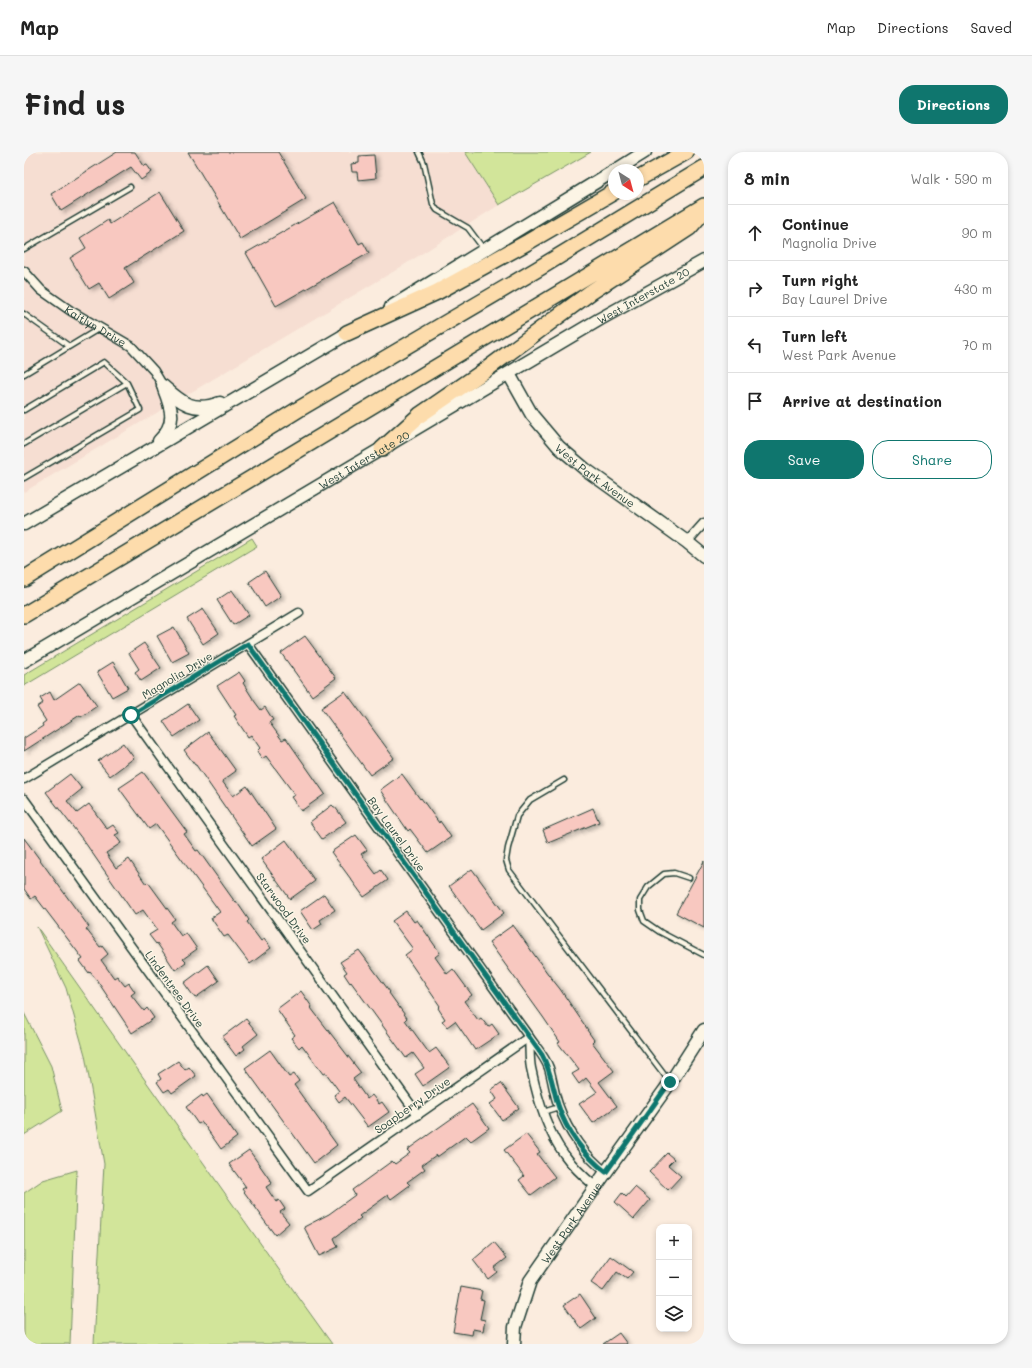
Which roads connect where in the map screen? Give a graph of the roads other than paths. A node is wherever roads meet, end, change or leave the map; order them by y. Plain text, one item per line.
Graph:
1 (419, 152) edge
2 (645, 152) edge
3 (686, 152) edge
4 (626, 164) edge
5 (704, 168) edge
6 (608, 175) edge
7 (644, 176) edge
8 (130, 188) dead end
9 (608, 195) edge
10 (704, 206) edge
11 (704, 211) edge
12 (24, 249) edge
13 (484, 250) junction
14 (704, 261) edge
15 (24, 272) edge
16 (24, 314) edge
17 (100, 327) junction
18 (347, 333) junction
19 (69, 346) junction
20 (24, 374) edge
21 (509, 374) junction
22 (127, 383) junction
23 (162, 386) junction
24 (240, 396) junction
25 (24, 410) edge
26 (24, 444) edge
27 (382, 448) junction
28 (146, 453) junction
29 (24, 478) edge
30 (704, 523) edge
31 (24, 524) edge
32 (686, 542) junction
33 (704, 556) edge
34 (24, 579) edge
35 (299, 613) dead end
36 (24, 615) edge
37 (248, 644) junction
38 (24, 661) edge
39 (131, 715) junction
40 (24, 779) edge
41 (564, 780) dead end
42 (24, 799) edge
43 (689, 878) dead end
44 (704, 955) edge
45 (704, 1030) edge
46 (529, 1037) junction
47 (670, 1082) junction
48 (559, 1107) junction
49 (543, 1112) junction
50 (418, 1115) junction
51 (606, 1172) junction
52 (596, 1187) junction
53 (308, 1191) joint
54 (514, 1344) edge

1 - 13 lane
2 - 4 main road
3 - 7 highway
5 - 34 highway
6 - 13 main road
8 - 12 lane
9 - 18 highway
10 - 36 highway
11 - 27 highway
13 - 18 main road
14 - 21 main road, West Interstate 20
15 - 17 street, Kaitlyn Drive
16 - 19 lane
17 - 19 lane
17 - 23 street, Kaitlyn Drive
18 - 24 main road
19 - 20 lane
21 - 27 main road, West Interstate 20
21 - 32 main road, West Park Avenue
22 - 25 lane
22 - 26 lane
22 - 29 lane
23 - 24 main road, Kaitlyn Drive
23 - 28 main road, Kaitlyn Drive
24 - 28 main road
27 - 38 main road, West Interstate 20
28 - 31 main road
30 - 32 street
32 - 33 main road, West Park Avenue
35 - 37 street, Magnolia Drive
37 - 39 street, Magnolia Drive
37 - 46 street, Bay Laurel Drive
39 - 40 street, Magnolia Drive
39 - 50 street, Starwood Drive
41 - 47 lane
42 - 53 street, Lindentree Drive
43 - 44 lane
45 - 47 main road, West Park Avenue
46 - 48 street, Bay Laurel Drive
46 - 49 street
46 - 50 street, Soapberry Drive
47 - 51 main road, West Park Avenue
48 - 49 lane
48 - 51 street, Bay Laurel Drive
49 - 52 street
50 - 53 street, Soapberry Drive
51 - 52 main road, West Park Avenue
52 - 54 main road, West Park Avenue

